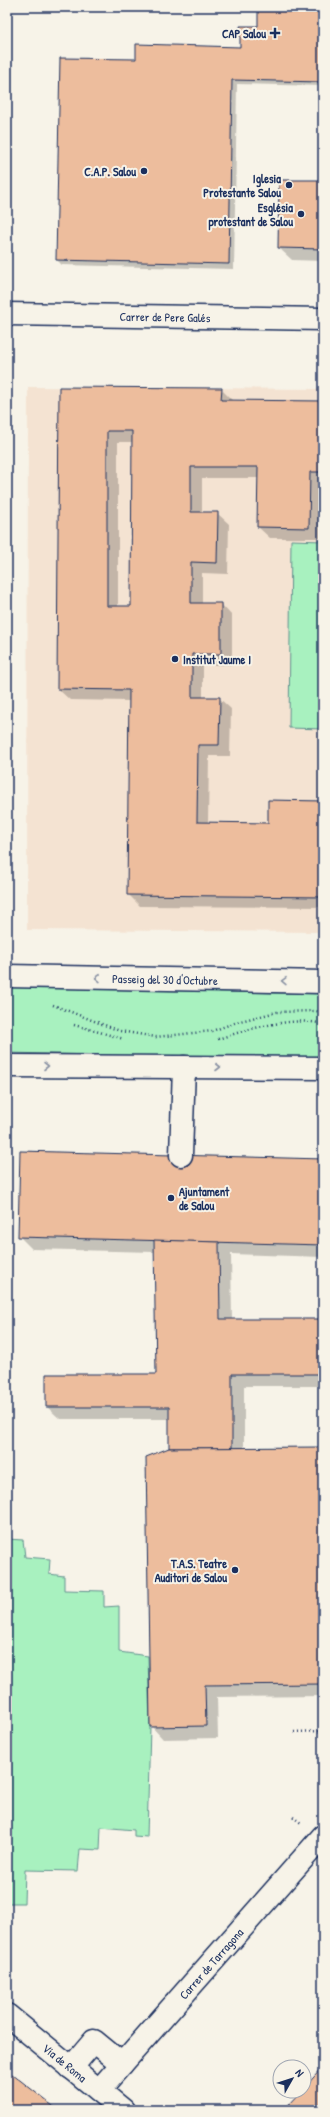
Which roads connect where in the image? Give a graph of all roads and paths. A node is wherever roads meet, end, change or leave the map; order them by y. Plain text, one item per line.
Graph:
1 (7, 314) edge
2 (323, 320) edge
3 (7, 976) edge
4 (323, 982) edge
5 (48, 1003) dead end
6 (323, 1013) edge
7 (323, 1024) edge
8 (74, 1025) dead end
9 (128, 1040) dead end
10 (216, 1040) dead end
11 (7, 1066) edge
12 (184, 1067) junction
13 (323, 1068) edge
14 (181, 1155) dead end
15 (323, 1731) edge
16 (294, 1732) dead end
17 (323, 1836) edge
18 (7, 2015) edge
19 (122, 2064) junction
20 (71, 2068) junction
21 (98, 2090) junction
22 (124, 2110) edge

1 - 2 street, Carrer de Pere Galés
4 -> 3 street, Passeig del 30 d'Octubre
5 - 6 path
7 - 10 path
8 - 9 path
11 -> 12 street
12 -> 13 street
12 - 14 street
15 - 16 path
17 - 19 street, Carrer de Tarragona
18 - 20 street, Via de Roma
19 - 20 street
19 - 21 street, Carrer de Tarragona
20 - 21 street, Via de Roma
21 - 22 street, Via de Roma

